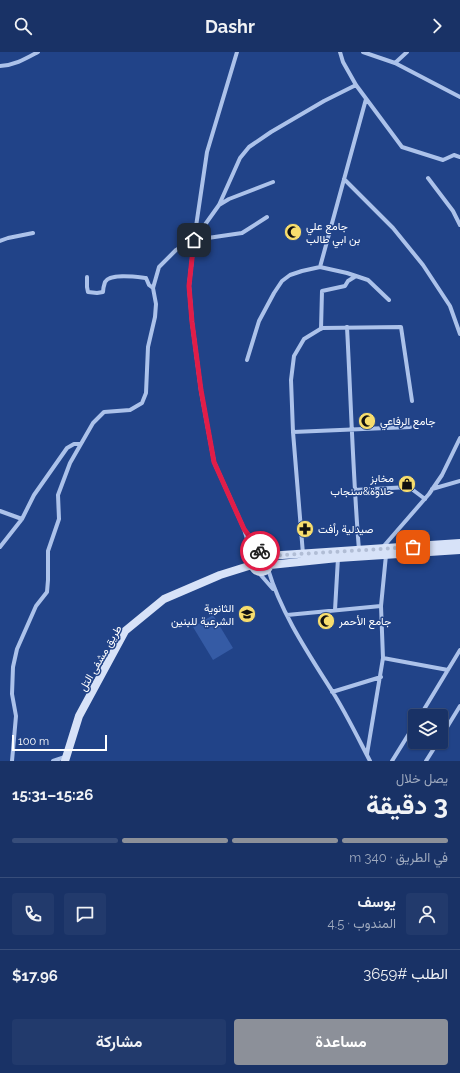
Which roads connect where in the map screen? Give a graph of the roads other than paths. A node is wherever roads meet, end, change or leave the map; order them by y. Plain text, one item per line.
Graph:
1 (38, 52) edge
2 (237, 52) edge
3 (340, 52) edge
4 (362, 52) edge
5 (408, 52) edge
6 (395, 63) junction
7 (0, 66) edge
8 (356, 85) junction
9 (460, 97) edge
10 (366, 99) junction
11 (460, 157) edge
12 (428, 178) dead end
13 (344, 179) junction
14 (273, 182) dead end
15 (218, 205) junction
16 (267, 217) dead end
17 (460, 226) edge
18 (33, 233) dead end
19 (194, 240) junction
20 (0, 241) edge
21 (320, 267) junction
22 (356, 276) junction
23 (87, 277) dead end
24 (153, 288) junction
25 (388, 300) dead end
26 (347, 328) junction
27 (320, 329) junction
28 (460, 334) edge
29 (247, 360) dead end
30 (412, 401) dead end
31 (410, 427) dead end
32 (353, 429) junction
33 (294, 432) junction
34 (460, 438) edge
35 (81, 444) junction
36 (460, 481) edge
37 (432, 489) junction
38 (354, 490) junction
39 (425, 499) junction
40 (0, 511) edge
41 (22, 520) junction
42 (244, 529) junction
43 (460, 543) edge
44 (0, 547) edge
45 (460, 550) edge
46 (359, 551) junction
47 (384, 552) junction
48 (303, 555) junction
49 (265, 556) junction
50 (338, 558) junction
51 (252, 562) junction
52 (269, 567) junction
53 (260, 573) junction
54 (274, 591) junction
55 (381, 606) junction
56 (335, 610) junction
57 (287, 615) junction
58 (460, 650) edge
59 (383, 658) junction
60 (448, 670) junction
61 (381, 678) junction
62 (332, 692) junction
63 (460, 706) edge
64 (424, 709) edge
65 (448, 725) edge
66 (408, 735) edge
67 (434, 749) edge
68 (367, 754) junction
69 (65, 759) edge
70 (12, 761) edge
71 (53, 761) edge
72 (370, 761) edge
73 (392, 761) edge
74 (426, 761) edge

1 - 7 street
2 - 19 street
3 - 8 street
4 - 6 street
5 - 6 street
6 - 9 street
8 - 10 street
8 - 15 street
10 - 11 street
10 - 13 street
12 - 17 street
13 - 21 street
13 - 28 street
14 - 15 street
15 - 19 street
16 - 19 street
18 - 20 street
19 - 24 street
19 - 42 street
21 - 22 street
21 - 29 street
22 - 25 street
22 - 27 street
23 - 24 street
24 - 35 street
26 - 27 street
26 - 30 street
26 - 32 street
27 - 33 street
31 - 32 street
32 - 33 street
32 - 38 street
33 - 48 street
34 - 37 street
35 - 41 street
35 - 70 street
36 - 37 street
37 - 39 street
38 - 39 street
38 - 46 street
39 - 47 street
40 - 41 street
41 - 44 street
42 - 49 street
42 - 51 street
43 - 47 street
45 - 47 street
46 - 47 street
46 - 48 street
47 - 50 street
47 - 55 street
48 - 49 street
49 - 51 street
49 - 52 street
50 - 52 street
50 - 56 street
51 - 53 street
51 - 69 street, طريق مشفى التل
52 - 53 street
52 - 54 street
53 - 54 street
54 - 57 street
55 - 56 street
55 - 59 street
56 - 57 street
57 - 62 street
58 - 60 street
59 - 60 street
59 - 61 street
60 - 64 street
61 - 62 street
61 - 68 street
62 - 68 street
63 - 65 street
66 - 73 street
67 - 74 street
68 - 72 street
69 - 71 street

